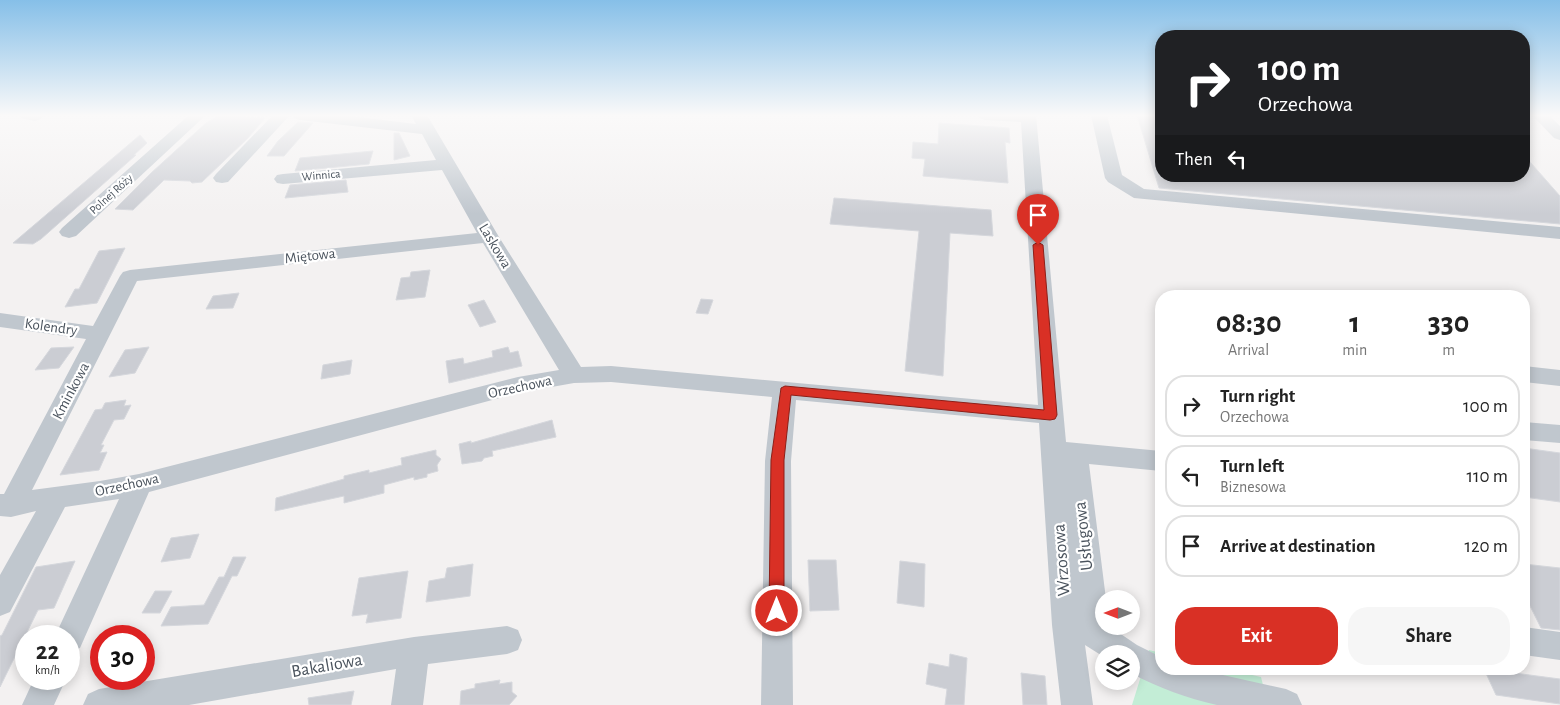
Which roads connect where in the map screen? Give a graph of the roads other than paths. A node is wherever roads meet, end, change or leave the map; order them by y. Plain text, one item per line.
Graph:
1 (162, 148) edge
2 (251, 148) edge
3 (439, 148) edge
4 (1030, 148) edge
5 (1107, 148) edge
6 (448, 164) junction
7 (222, 178) dead end
8 (283, 179) dead end
9 (70, 232) dead end
10 (1560, 233) edge
11 (489, 237) junction
12 (130, 276) joint
13 (0, 320) edge
14 (101, 334) junction
15 (574, 374) junction
16 (1530, 375) edge
17 (1560, 378) edge
18 (785, 391) junction
19 (1050, 415) junction
20 (1530, 432) edge
21 (1560, 434) edge
22 (1064, 452) junction
23 (1155, 460) edge
24 (139, 484) junction
25 (56, 499) junction
26 (5, 506) edge
27 (0, 603) edge
28 (75, 625) edge
29 (507, 640) dead end
30 (1530, 642) edge
31 (1111, 645) edge
32 (1560, 646) edge
33 (414, 651) junction
34 (1140, 662) edge
35 (1155, 670) edge
36 (1169, 675) edge
37 (45, 690) edge
38 (147, 701) edge
39 (38, 705) edge
40 (99, 705) edge
41 (407, 705) edge
42 (777, 705) edge
43 (1077, 705) edge
44 (1286, 705) edge

1 - 9 street, Polnej Róży
2 - 7 street
3 - 6 street, Laskowa
4 - 19 street, Wrzosowa
5 - 10 street
6 - 8 street, Winnica
6 - 11 street, Laskowa
11 - 12 street, Miętowa
11 - 15 street, Laskowa
12 - 14 street, Kminkowa
13 - 14 street, Kolendry
14 - 26 street, Kminkowa
15 - 18 street, Orzechowa
15 - 24 street, Orzechowa
16 - 17 street
18 - 19 street, Orzechowa
18 - 42 street
19 - 22 street, Wrzosowa
20 - 21 street
22 - 23 street
22 - 31 street, Usługowa
22 - 43 street, Wrzosowa
24 - 25 street, Orzechowa
24 - 28 street
25 - 26 street, Orzechowa
25 - 27 street
29 - 33 street, Bakaliowa
30 - 32 street
33 - 38 street, Bakaliowa
33 - 41 street
34 - 35 street
36 - 44 street
37 - 39 street
38 - 40 street, Bakaliowa

